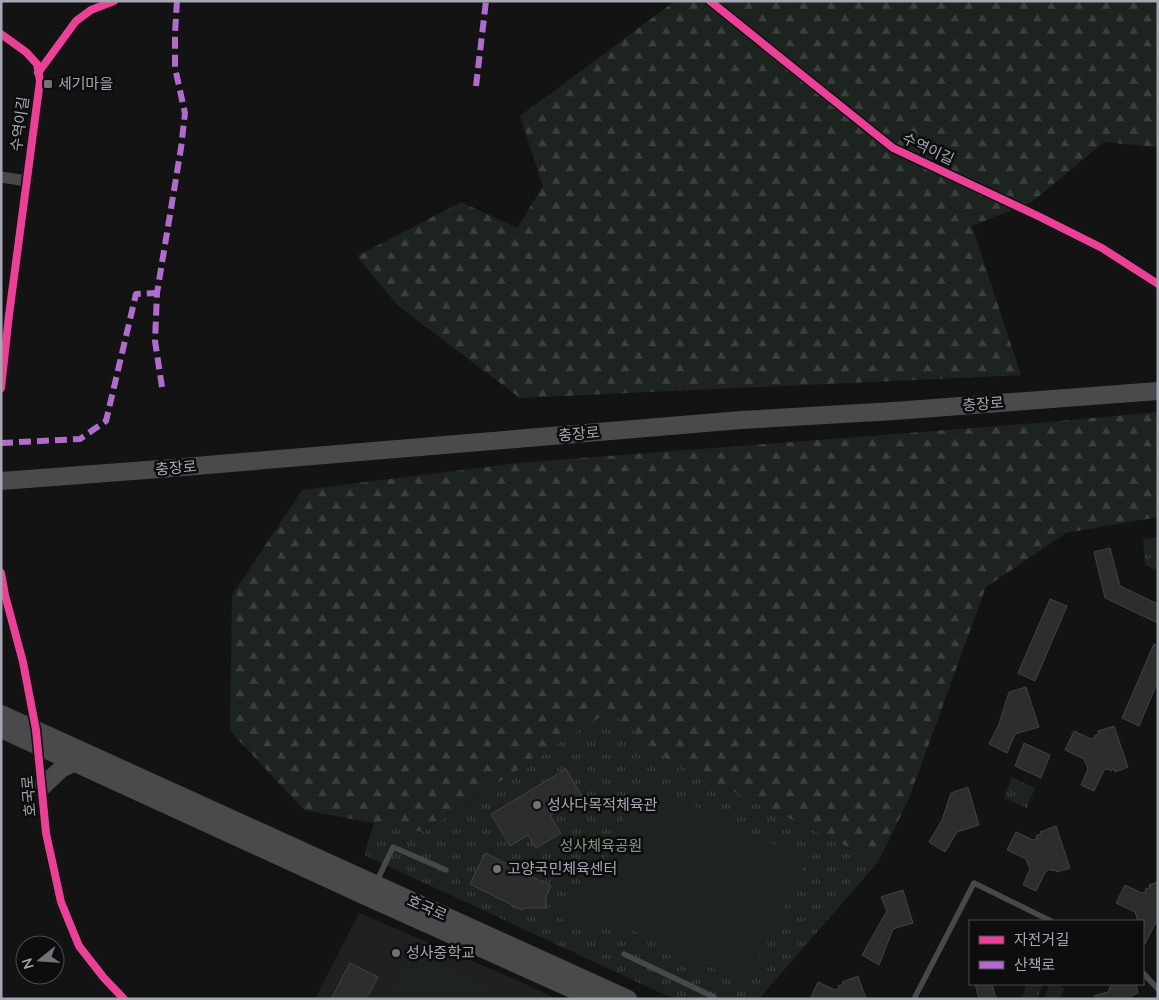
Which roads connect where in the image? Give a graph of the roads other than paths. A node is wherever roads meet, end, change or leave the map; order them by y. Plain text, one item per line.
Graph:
1 (114, 1) edge
2 (710, 1) edge
3 (1, 34) edge
4 (38, 73) junction
5 (1, 177) edge
6 (27, 182) junction
7 (1158, 284) edge
8 (1, 388) edge
9 (1158, 391) edge
10 (1, 481) edge
11 (1, 573) edge
12 (1, 714) edge
13 (1, 729) edge
14 (37, 738) junction
15 (74, 762) junction
16 (42, 787) junction
17 (446, 870) dead end
18 (374, 892) junction
19 (1049, 920) edge
20 (624, 954) dead end
21 (1144, 974) edge
22 (1158, 989) edge
23 (124, 999) edge
24 (594, 999) edge
25 (628, 999) edge
26 (714, 999) edge
27 (914, 999) edge

1 - 4 street
2 - 7 street, 수역이길
3 - 4 street, 수역이길
4 - 6 street, 수역이길
5 - 6 street
6 - 8 street, 수역이길
9 - 10 main road, 충장로
11 - 14 street, 호국로
12 - 14 main road, 호국로
13 - 14 main road, 호국로
14 - 15 main road, 호국로
14 - 16 street, 호국로
14 - 18 main road, 호국로
15 - 16 main road
15 - 18 main road, 호국로
16 - 23 street, 호국로
17 - 18 lane
18 - 24 main road, 호국로
18 - 25 main road, 호국로
19 - 27 lane
20 - 26 lane
21 - 22 lane

